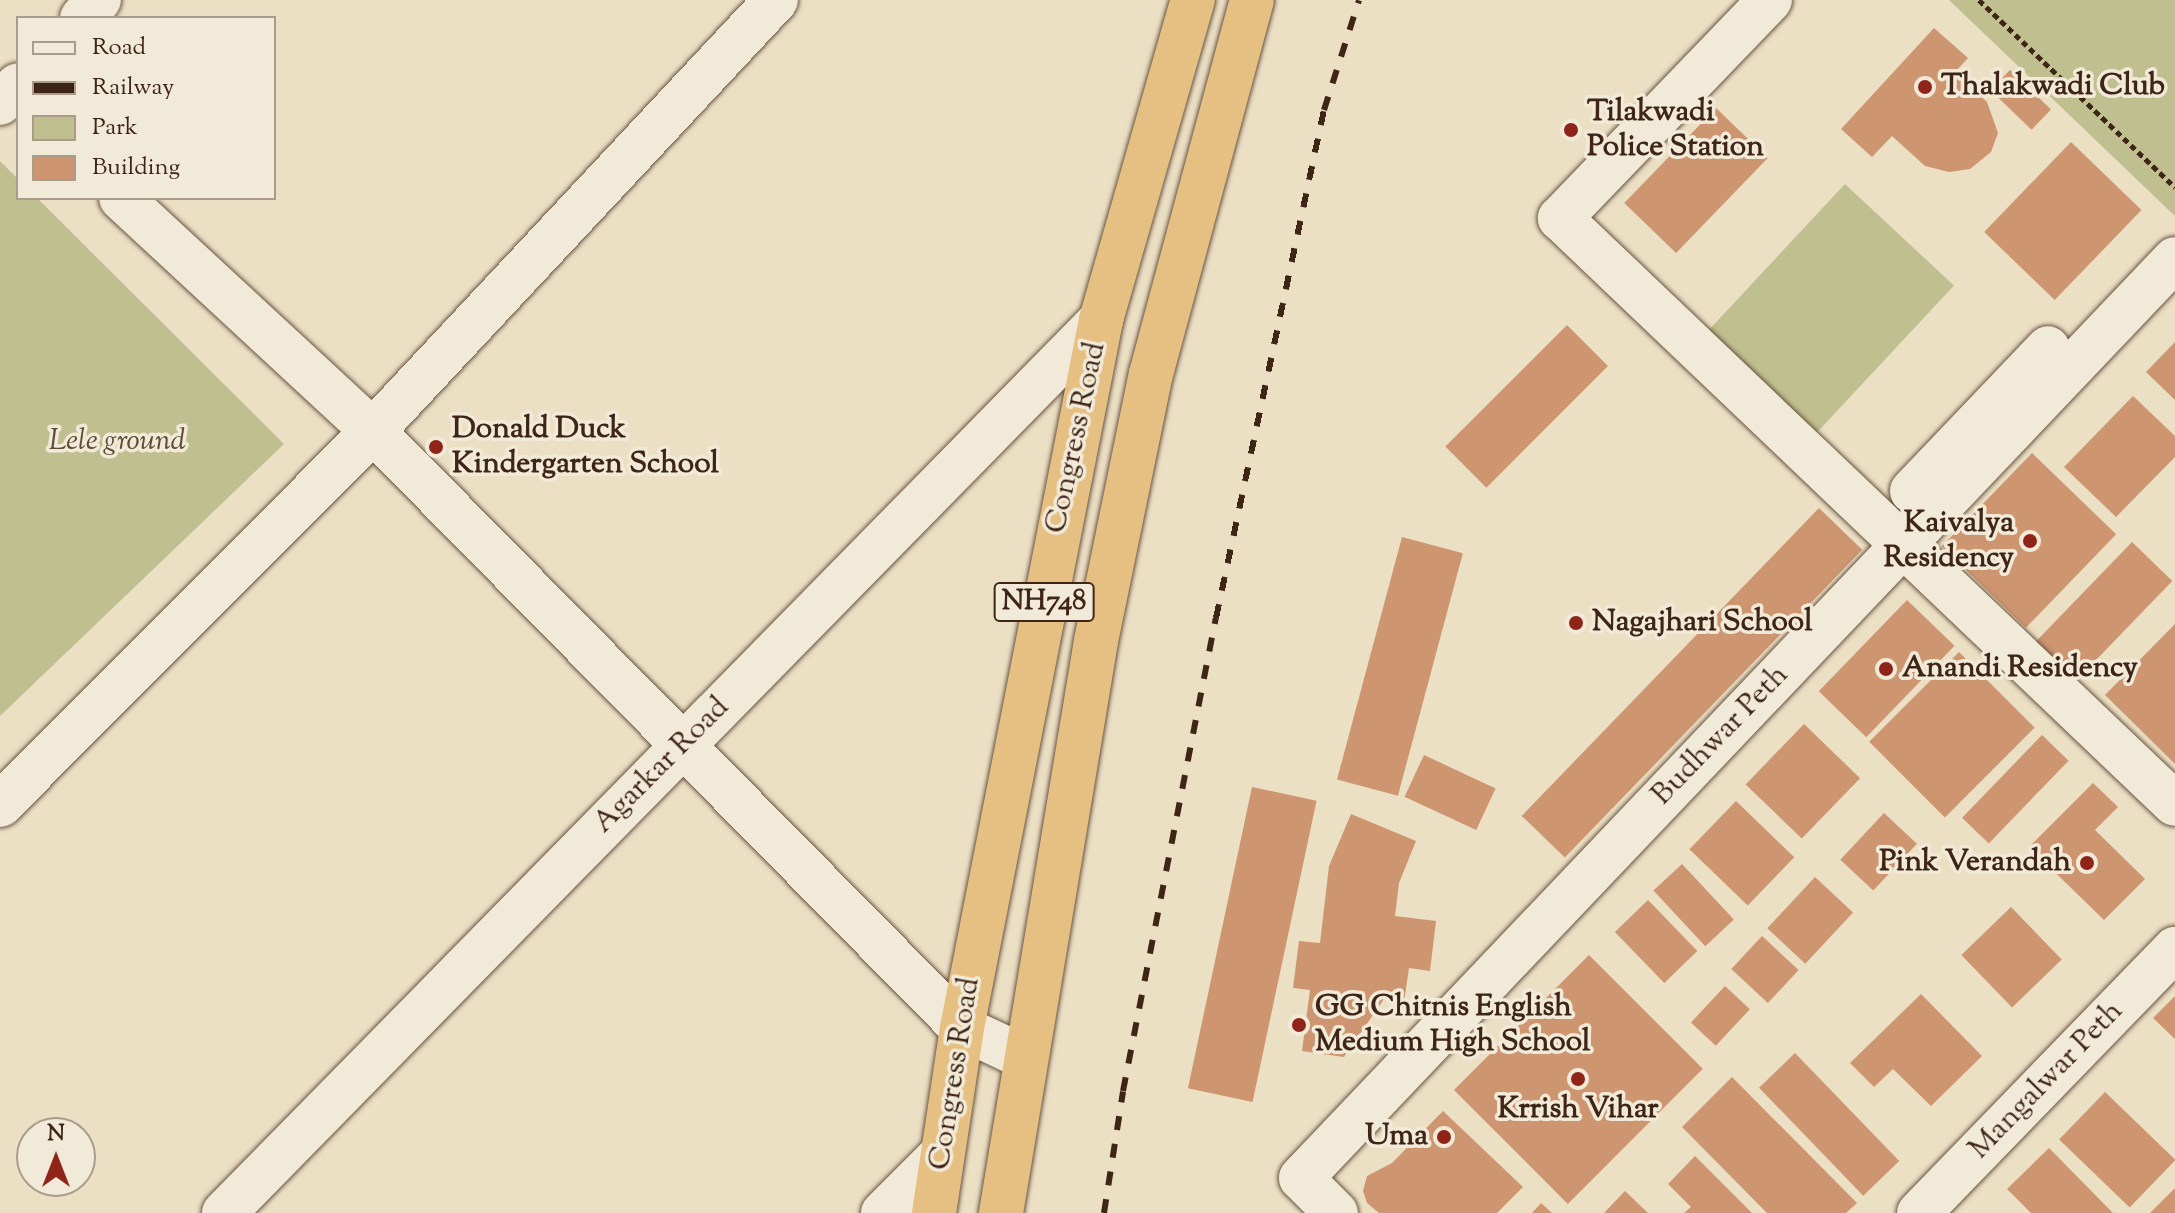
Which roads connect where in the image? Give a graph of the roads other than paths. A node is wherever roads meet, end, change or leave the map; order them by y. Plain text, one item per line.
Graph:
1 (99, 0) edge
2 (776, 0) edge
3 (1193, 0) edge
4 (1252, 0) edge
5 (1770, 0) edge
6 (84, 16) edge
7 (123, 200) edge
8 (2175, 259) edge
9 (1101, 320) junction
10 (2048, 348) dead end
11 (373, 431) junction
12 (1902, 524) junction
13 (681, 747) junction
14 (2175, 804) edge
15 (0, 805) edge
16 (2175, 949) edge
17 (962, 1028) junction
18 (1024, 1057) junction
19 (942, 1154) junction
20 (224, 1213) edge
21 (883, 1213) edge
22 (934, 1213) edge
23 (1001, 1213) edge
24 (1336, 1213) edge
25 (1919, 1213) edge

1 - 6 street
2 - 11 street
3 - 9 highway, Congress Road / NH748
4 - 18 highway, Congress Road / NH748
5 - 12 street
7 - 11 street
8 - 12 street, Budhwar Peth
9 - 13 street, Agarkar Road
9 - 17 highway, Congress Road / NH748
10 - 12 street
11 - 13 street
11 - 15 street
12 - 14 street
12 - 24 street, Budhwar Peth
13 - 17 street
13 - 20 street, Agarkar Road
16 - 25 street, Mangalwar Peth
17 - 18 street
17 - 19 highway, Congress Road / NH748
18 - 23 highway, Congress Road / NH748
19 - 21 street
19 - 22 highway, Congress Road / NH748

